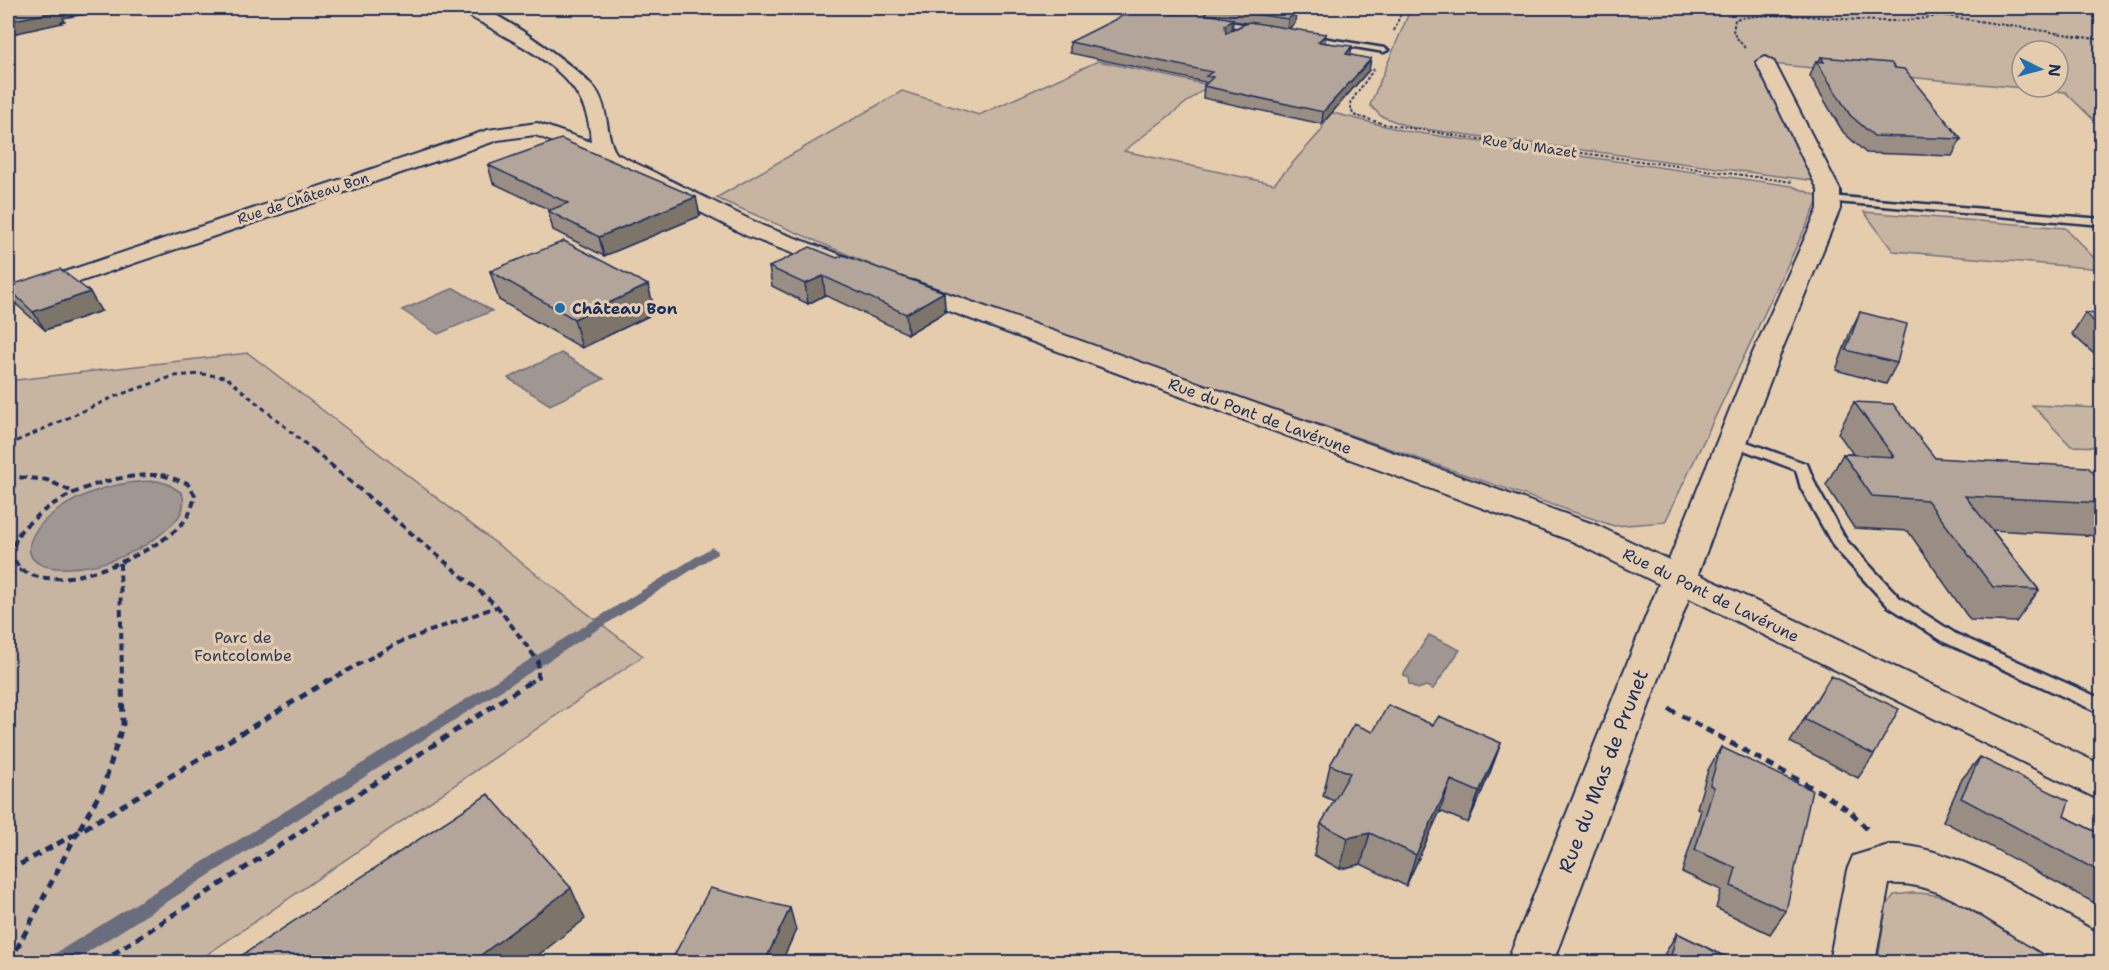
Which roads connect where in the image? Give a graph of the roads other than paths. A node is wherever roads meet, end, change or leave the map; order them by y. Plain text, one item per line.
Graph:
1 (468, 8) edge
2 (1209, 21) edge
3 (1245, 27) junction
4 (1268, 31) edge
5 (1237, 33) edge
6 (1292, 35) edge
7 (1384, 50) road end
8 (1765, 62) road end
9 (601, 148) junction
10 (1829, 195) junction
11 (2102, 222) edge
12 (8, 299) edge
13 (1733, 441) junction
14 (1678, 580) junction
15 (2102, 706) edge
16 (2102, 784) edge
17 (2102, 960) edge
18 (1530, 963) edge
19 (1852, 963) edge

1 - 9 street
2 - 3 lane
3 - 4 lane
3 - 5 lane
6 - 7 lane
8 - 10 street
9 - 12 street, Rue de Château Bon
9 - 14 street, Rue du Pont de Lavérune
10 - 11 lane
10 - 13 street
13 - 14 street
13 - 15 lane
14 - 16 street, Rue du Pont de Lavérune
14 - 18 street, Rue du Mas de Prunet
17 - 19 street

